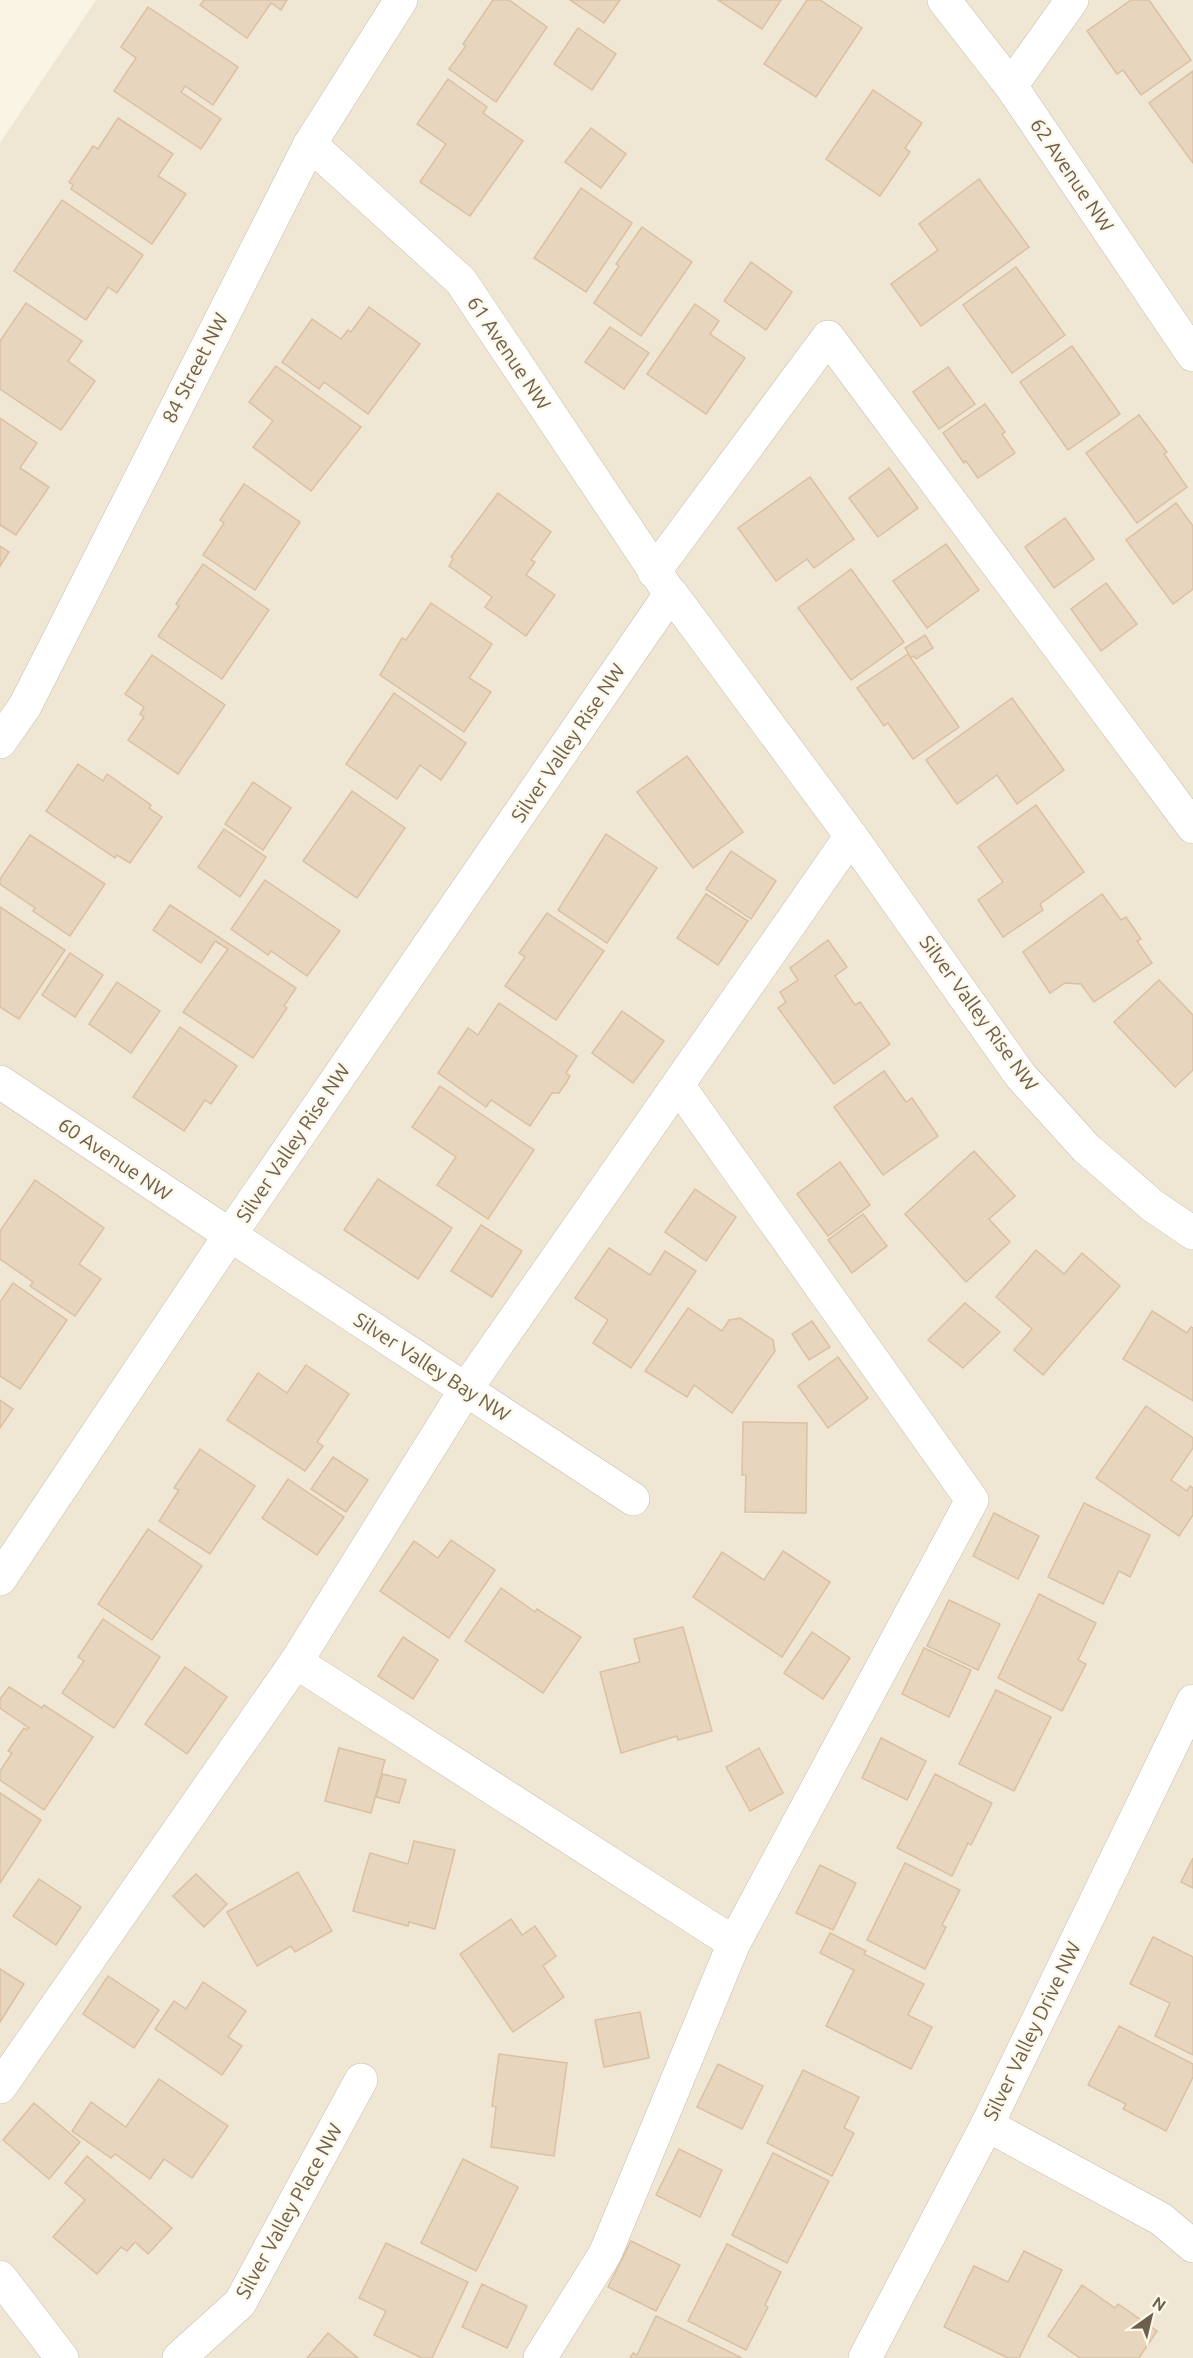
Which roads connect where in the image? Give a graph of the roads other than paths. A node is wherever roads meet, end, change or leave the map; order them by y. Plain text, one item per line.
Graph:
1 (401, 0) edge
2 (944, 0) edge
3 (1072, 0) edge
4 (1011, 86) junction
5 (310, 144) junction
6 (1193, 355) edge
7 (663, 583) junction
8 (0, 742) edge
9 (1193, 827) edge
10 (851, 836) junction
11 (0, 1082) edge
12 (678, 1085) junction
13 (1193, 1233) edge
14 (230, 1235) junction
15 (466, 1389) junction
16 (633, 1499) dead end
17 (0, 1579) edge
18 (296, 1662) junction
19 (1193, 1701) edge
20 (734, 1942) junction
21 (361, 2080) dead end
22 (0, 2087) edge
23 (987, 2125) junction
24 (1193, 2246) edge
25 (0, 2277) edge
26 (62, 2358) edge
27 (179, 2358) edge
28 (540, 2358) edge
29 (865, 2358) edge

1 - 5 street, 84 Street NW
2 - 4 street, 62 Avenue NW
3 - 4 street
4 - 6 street, 62 Avenue NW
5 - 7 street, 61 Avenue NW
5 - 8 street, 84 Street NW
7 - 9 street
7 - 10 street, Silver Valley Rise NW
7 - 14 street, Silver Valley Rise NW
10 - 12 street
10 - 13 street, Silver Valley Rise NW
11 - 14 street, 60 Avenue NW
12 - 15 street
12 - 20 street
14 - 15 street, Silver Valley Bay NW
14 - 17 street, Silver Valley Rise NW
15 - 16 street, Silver Valley Bay NW
15 - 18 street
18 - 20 street
18 - 22 street
19 - 23 street, Silver Valley Drive NW
20 - 28 street
21 - 27 street, Silver Valley Place NW
23 - 24 street
23 - 29 street, Silver Valley Drive NW
25 - 26 street

